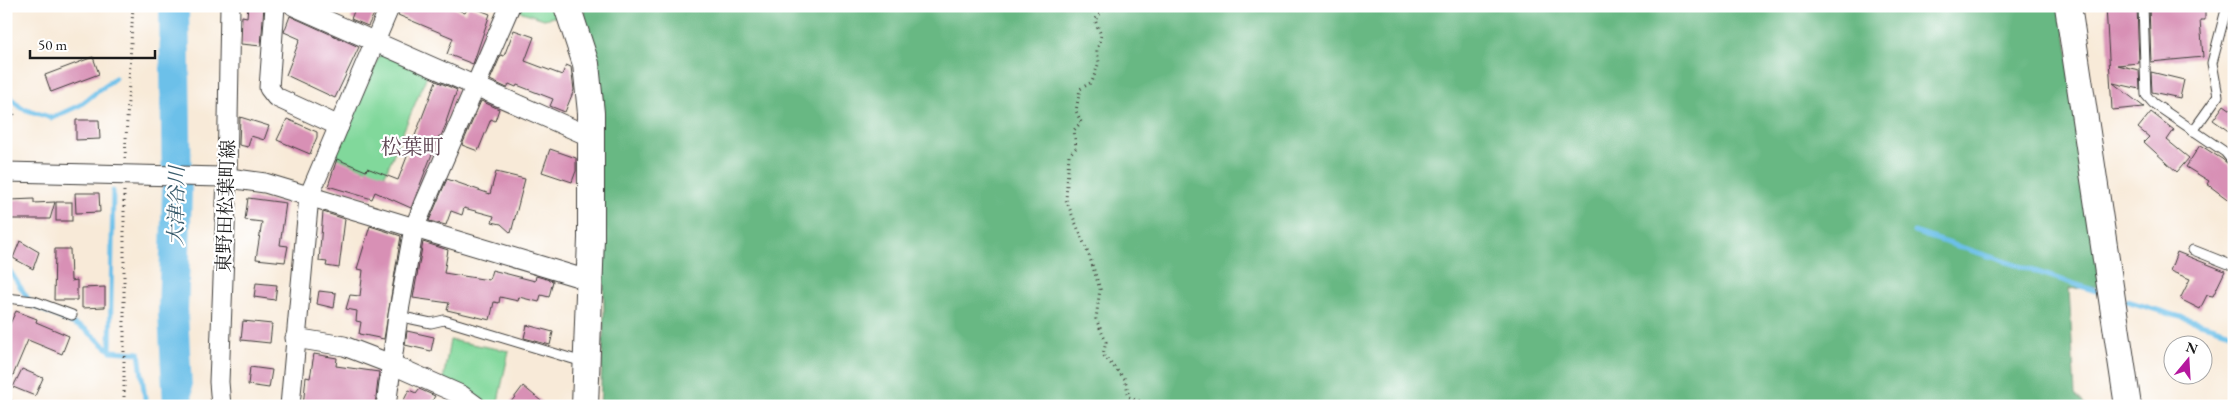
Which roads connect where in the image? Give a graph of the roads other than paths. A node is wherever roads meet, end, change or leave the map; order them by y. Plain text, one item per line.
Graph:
1 (230, 6) edge
2 (275, 6) edge
3 (294, 6) edge
4 (390, 6) edge
5 (510, 6) edge
6 (567, 6) edge
7 (2068, 6) edge
8 (2143, 6) edge
9 (2227, 6) edge
10 (322, 12) edge
11 (375, 42) junction
12 (476, 86) junction
13 (339, 126) junction
14 (2193, 131) junction
15 (591, 137) junction
16 (2234, 163) edge
17 (6, 172) edge
18 (224, 177) junction
19 (308, 196) junction
20 (414, 228) junction
21 (2193, 250) dead end
22 (2234, 264) edge
23 (588, 280) junction
24 (6, 298) edge
25 (72, 316) dead end
26 (398, 316) junction
27 (296, 338) junction
28 (586, 363) junction
29 (391, 364) junction
30 (6, 403) edge
31 (11, 406) edge
32 (220, 406) edge
33 (290, 406) edge
34 (386, 406) edge
35 (476, 406) edge
36 (584, 406) edge
37 (2128, 406) edge

1 - 18 street, 東野田松葉町線
2 - 13 street
3 - 10 street
4 - 11 street
5 - 12 street
6 - 15 street
7 - 37 street
8 - 14 lane
9 - 14 lane
10 - 11 street
11 - 12 street
11 - 13 street
12 - 15 street
12 - 20 street
13 - 19 street
14 - 16 lane
15 - 23 street
17 - 18 street
18 - 19 street
18 - 32 street, 東野田松葉町線
19 - 20 street
19 - 27 street
20 - 23 street
20 - 26 street
21 - 22 lane
23 - 28 street
24 - 25 lane
26 - 28 lane
26 - 29 street
27 - 29 street
27 - 33 street
28 - 36 street
29 - 34 street
29 - 35 street
30 - 31 lane

